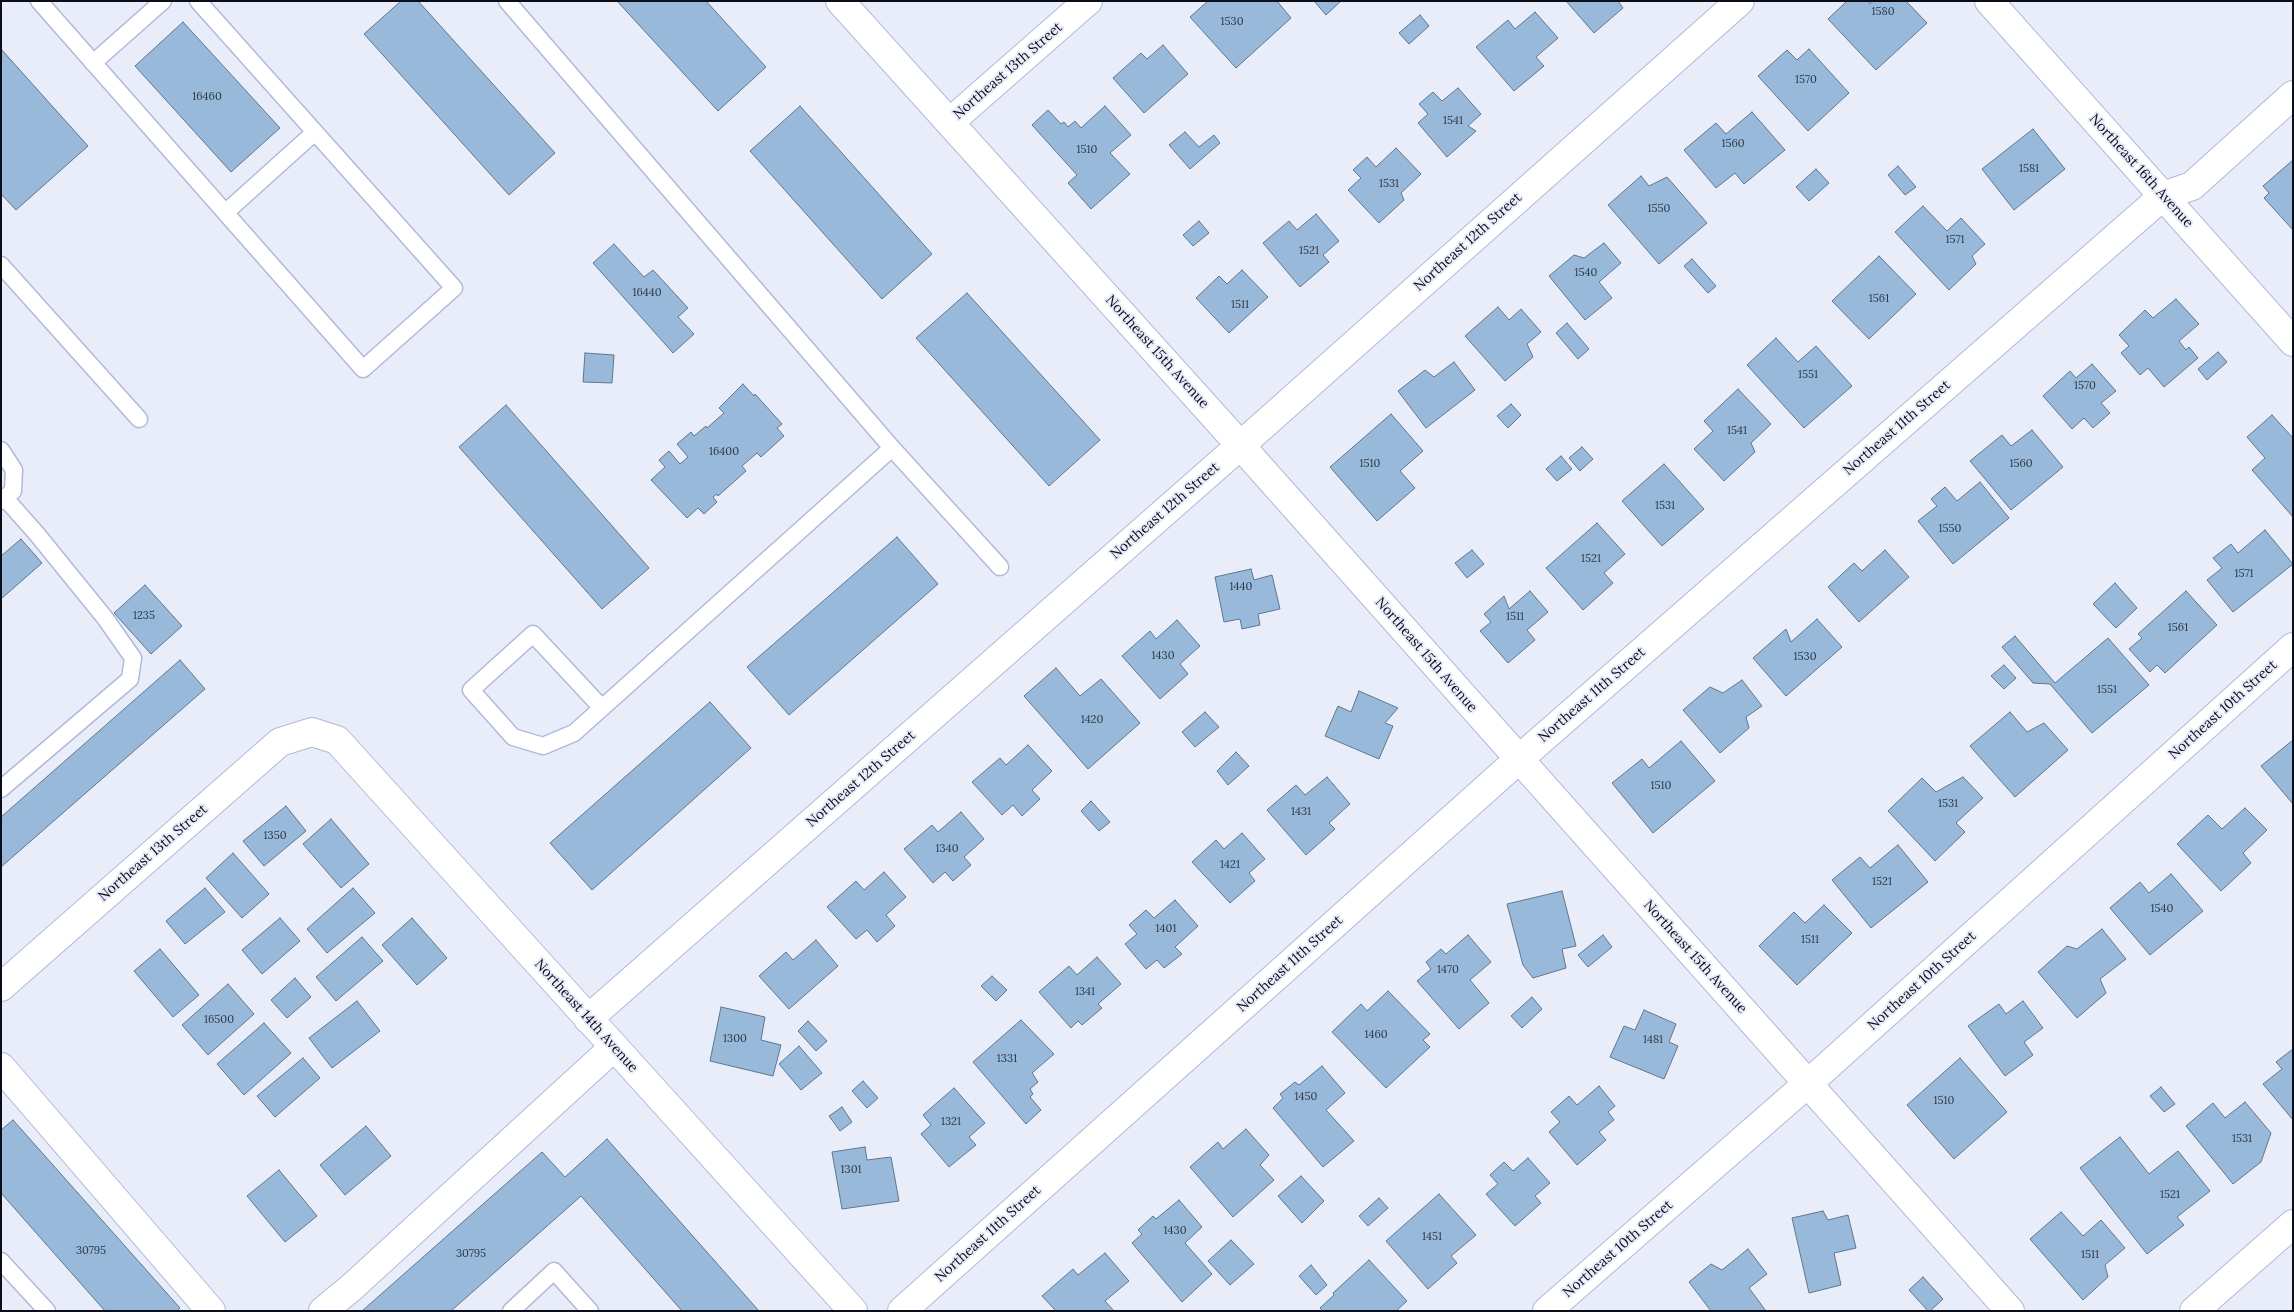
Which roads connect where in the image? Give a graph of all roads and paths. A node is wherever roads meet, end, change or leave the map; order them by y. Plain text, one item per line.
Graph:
1 (39, 1) edge
2 (162, 1) edge
3 (198, 1) edge
4 (507, 1) edge
5 (840, 1) edge
6 (1088, 1) edge
7 (1740, 1) edge
8 (1989, 1) edge
9 (93, 63) junction
10 (2293, 95) edge
11 (950, 122) junction
12 (315, 132) junction
13 (2162, 196) junction
14 (226, 212) junction
15 (1, 265) edge
16 (2293, 342) edge
17 (139, 419) dead end
18 (1240, 445) junction
19 (892, 448) junction
20 (1, 450) edge
21 (3, 499) edge
22 (1000, 567) dead end
23 (2293, 647) edge
24 (602, 707) junction
25 (312, 732) joint
26 (1518, 760) junction
27 (1, 789) edge
28 (1, 987) edge
29 (588, 1019) junction
30 (614, 1047) junction
31 (1, 1067) edge
32 (1808, 1083) junction
33 (2293, 1224) edge
34 (1, 1261) edge
35 (47, 1311) edge
36 (210, 1311) edge
37 (323, 1311) edge
38 (511, 1311) edge
39 (590, 1311) edge
40 (852, 1311) edge
41 (902, 1311) edge
42 (1548, 1311) edge
43 (2010, 1311) edge
44 (2194, 1311) edge

1 - 9 lane
2 - 9 lane
3 - 12 lane
4 - 19 lane
5 - 11 street, Northeast 15th Avenue
6 - 11 street, Northeast 13th Street
7 - 18 street, Northeast 12th Street
8 - 13 street, Northeast 16th Avenue
9 - 14 lane
10 - 13 street, Northeast 11th Street
11 - 18 street, Northeast 15th Avenue
12 - 14 lane
12 - 14 lane
13 - 16 street, Northeast 16th Avenue
13 - 26 street, Northeast 11th Street
15 - 17 lane
18 - 26 street, Northeast 15th Avenue
18 - 29 street, Northeast 12th Street
19 - 22 lane
19 - 24 lane
20 - 21 lane
21 - 27 lane
23 - 32 street, Northeast 10th Street
24 - 24 lane
25 - 28 street, Northeast 13th Street
25 - 29 street, Northeast 14th Avenue
26 - 32 street, Northeast 15th Avenue
26 - 41 street, Northeast 11th Street
29 - 30 street, Northeast 14th Avenue
30 - 37 street
30 - 40 street, Northeast 14th Avenue
31 - 36 street
32 - 42 street, Northeast 10th Street
32 - 43 street, Northeast 15th Avenue
33 - 44 street
34 - 35 lane
38 - 39 lane

